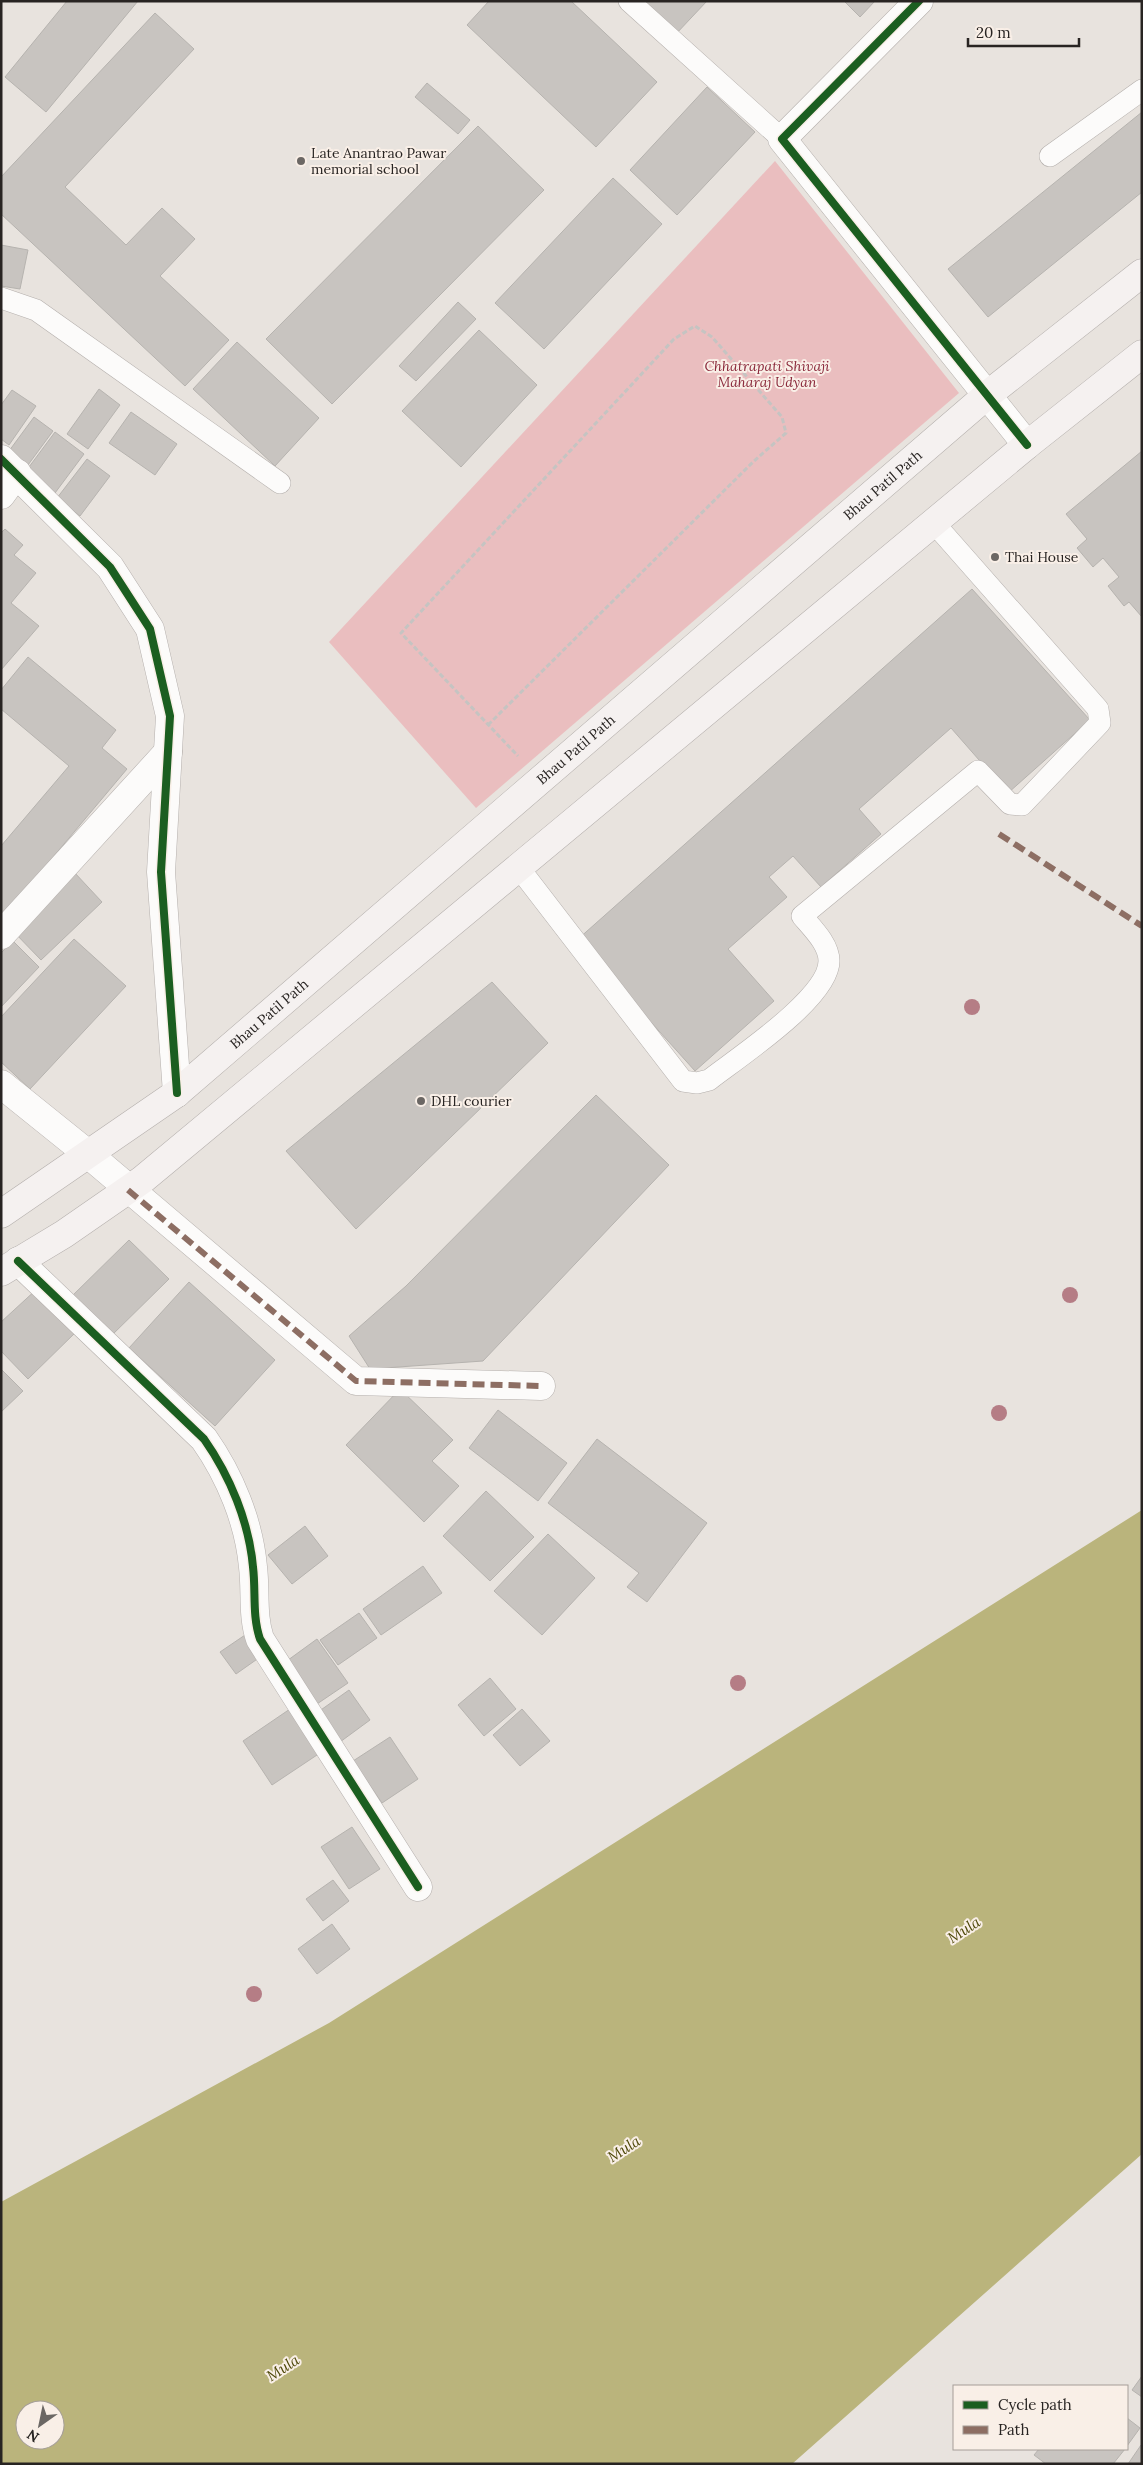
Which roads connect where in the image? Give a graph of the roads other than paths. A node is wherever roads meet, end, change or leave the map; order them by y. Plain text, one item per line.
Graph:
1 (629, 1) edge
2 (919, 1) edge
3 (1142, 90) edge
4 (782, 139) junction
5 (1050, 156) dead end
6 (1142, 273) edge
7 (1, 298) edge
8 (1142, 354) edge
9 (986, 396) junction
10 (1027, 446) junction
11 (6, 476) edge
12 (280, 483) dead end
13 (934, 523) junction
14 (168, 752) junction
15 (519, 868) junction
16 (1, 935) edge
17 (1, 1084) edge
18 (176, 1093) junction
19 (88, 1154) junction
20 (128, 1190) junction
21 (1, 1214) edge
22 (10, 1267) edge
23 (541, 1386) dead end
24 (418, 1887) dead end

1 - 4 lane
2 - 4 street
3 - 5 lane
4 - 9 street
6 - 9 main road, Bhau Patil Path
7 - 12 lane
8 - 10 main road
9 - 10 street
9 - 18 main road, Bhau Patil Path
10 - 13 main road
11 - 14 street
13 - 15 main road
13 - 15 lane
14 - 16 street
14 - 18 street
15 - 20 main road
17 - 19 street
18 - 19 main road, Bhau Patil Path
19 - 20 street
19 - 21 main road, Bhau Patil Path
20 - 22 main road
20 - 23 street
22 - 24 street

